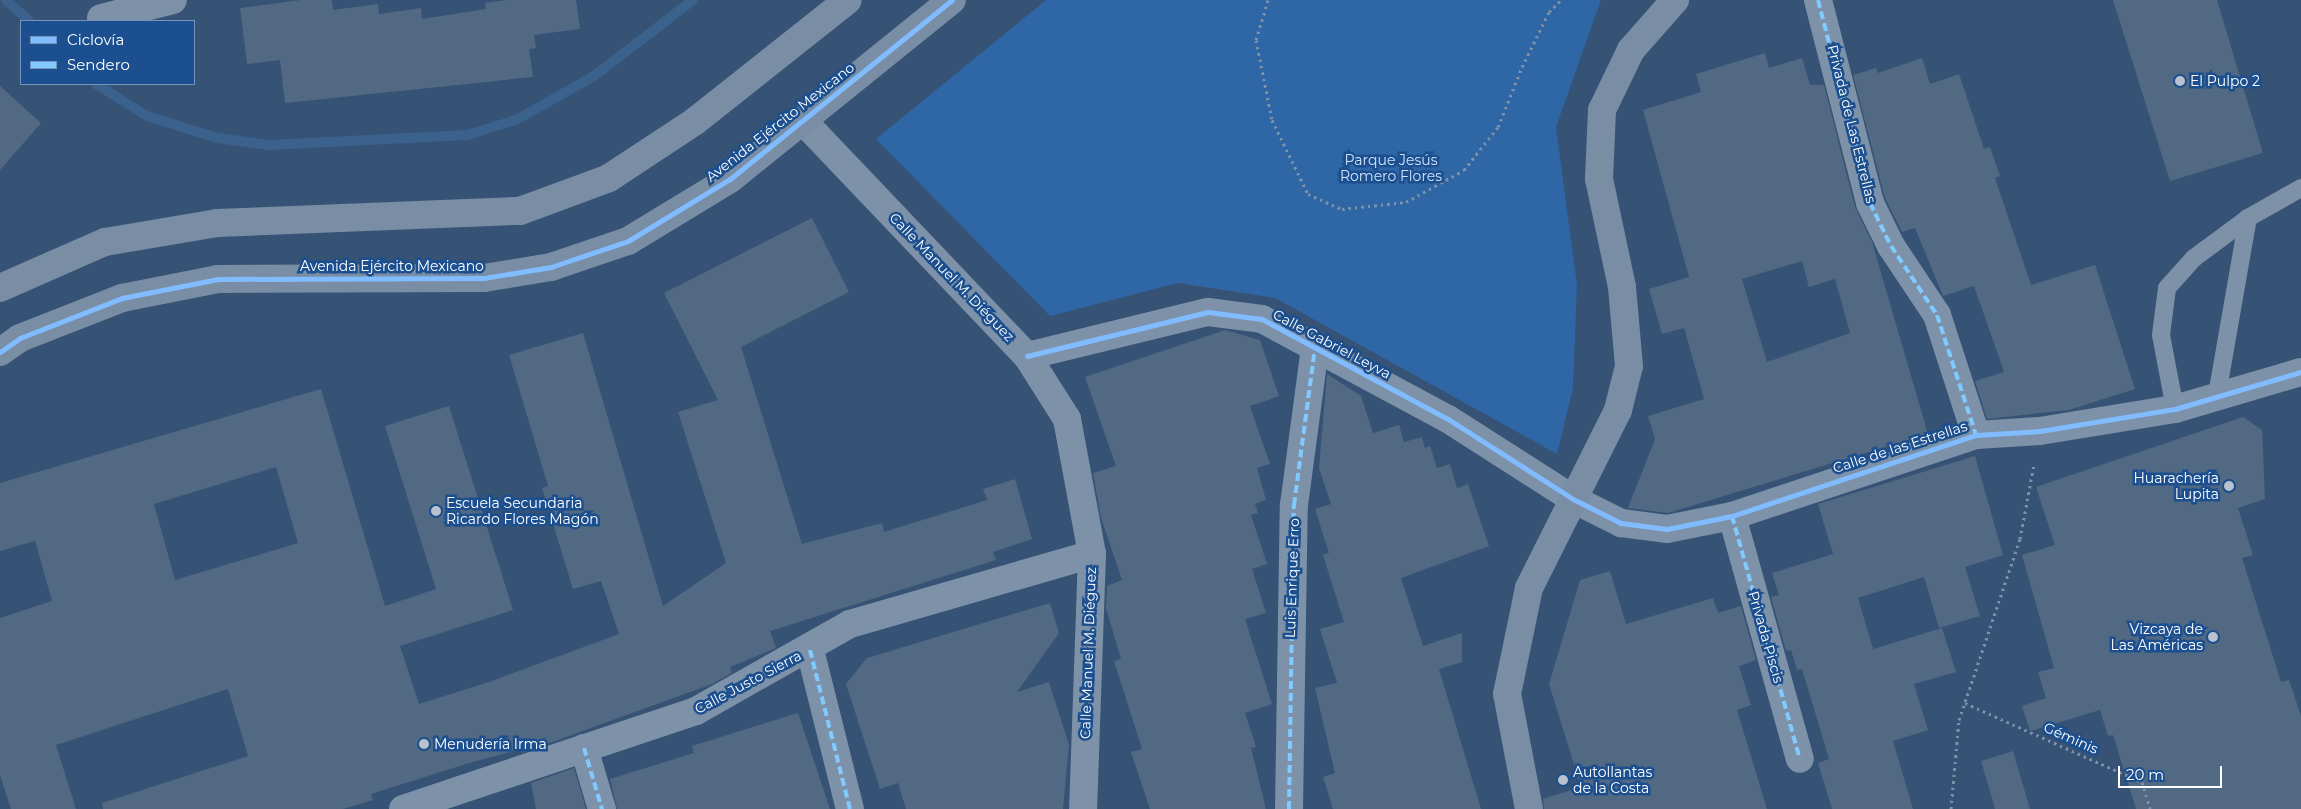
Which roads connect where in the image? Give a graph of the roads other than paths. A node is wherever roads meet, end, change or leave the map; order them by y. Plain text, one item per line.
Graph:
1 (173, 0) edge
2 (848, 0) edge
3 (952, 0) edge
4 (1675, 0) edge
5 (1818, 0) edge
6 (101, 18) dead end
7 (803, 121) junction
8 (2301, 188) edge
9 (2248, 218) junction
10 (0, 288) edge
11 (1315, 348) junction
12 (0, 352) edge
13 (1027, 356) junction
14 (2301, 372) edge
15 (2217, 395) junction
16 (2174, 409) junction
17 (1976, 435) junction
18 (1573, 499) junction
19 (1732, 516) junction
20 (1092, 554) junction
21 (810, 650) junction
22 (584, 748) junction
23 (1800, 758) dead end
24 (403, 809) edge
25 (602, 809) edge
26 (850, 809) edge
27 (1083, 809) edge
28 (1289, 809) edge
29 (1529, 809) edge

1 - 6 street
2 - 10 street
3 - 7 street, Avenida Ejército Mexicano
4 - 18 street
5 - 17 street, Privada de Las Estrellas
7 - 12 street, Avenida Ejército Mexicano
7 - 13 street, Calle Manuel M. Diéguez
8 - 9 lane
9 - 15 lane
9 - 16 lane
11 - 13 street, Calle Gabriel Leyva
11 - 18 street, Calle Gabriel Leyva
11 - 28 street, Luis Enrique Erro
13 - 20 street, Calle Manuel M. Diéguez
14 - 15 street, Calle de las Estrellas
15 - 16 street, Calle de las Estrellas
16 - 17 street, Calle de las Estrellas
17 - 19 street, Calle de las Estrellas
18 - 19 street, Calle de las Estrellas
18 - 29 street
19 - 23 street, Privada Piscis
20 - 21 street, Calle Justo Sierra
20 - 27 street, Calle Manuel M. Diéguez
21 - 22 street, Calle Justo Sierra
21 - 26 street
22 - 24 street, Calle Justo Sierra
22 - 25 street

